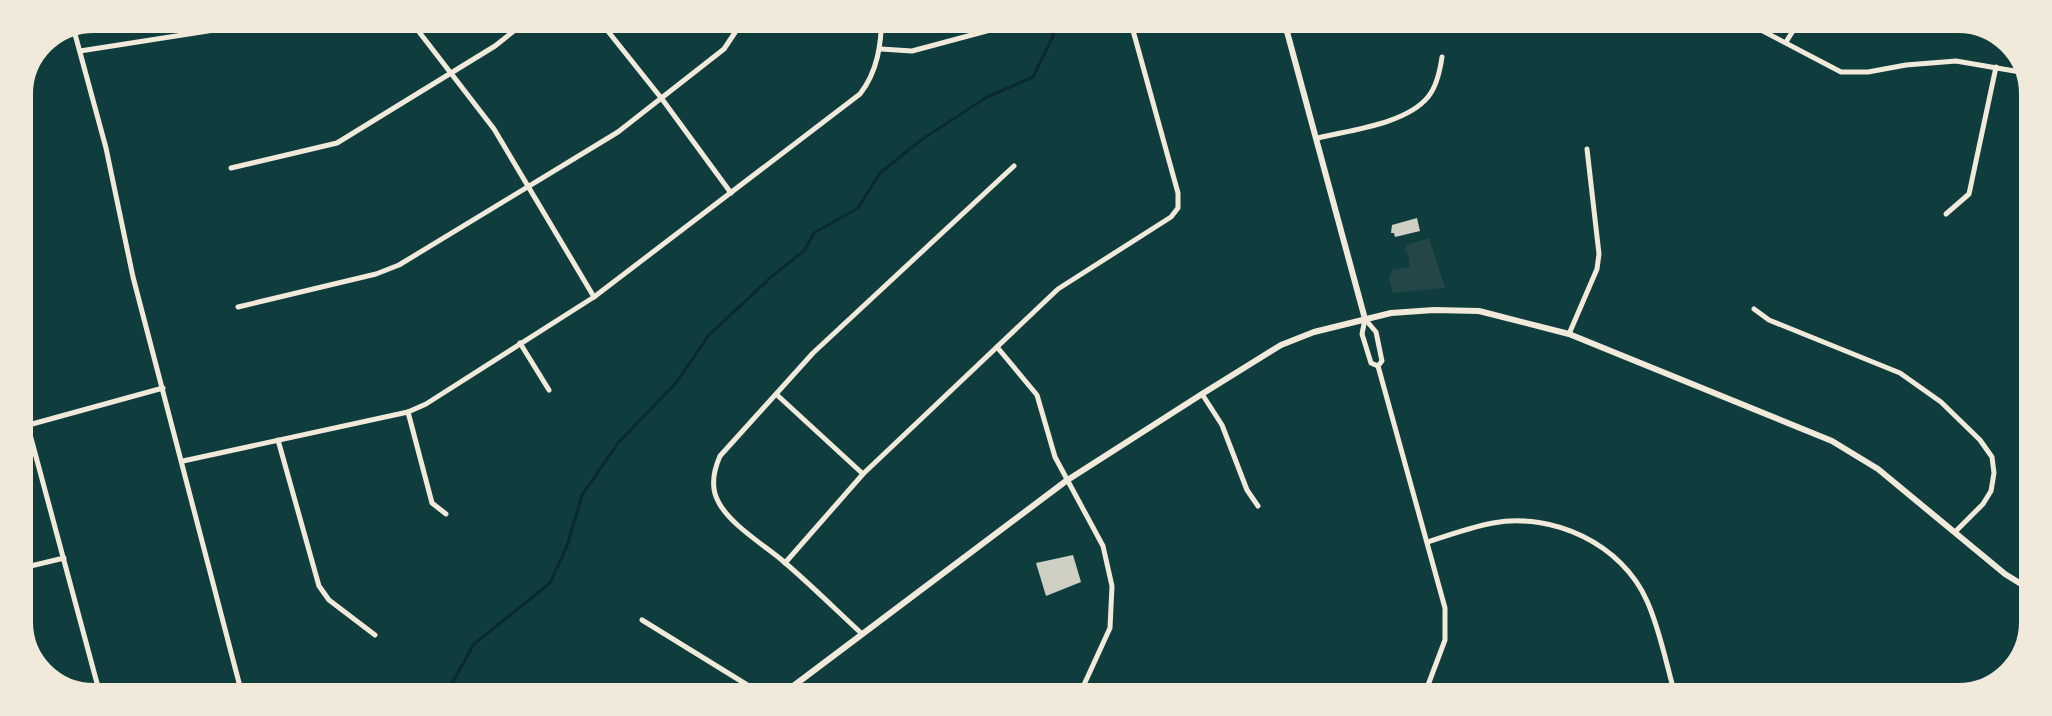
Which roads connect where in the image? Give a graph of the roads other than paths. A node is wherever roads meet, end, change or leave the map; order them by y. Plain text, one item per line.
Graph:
1 (227, 28) edge
2 (416, 28) edge
3 (518, 28) edge
4 (605, 28) edge
5 (738, 28) edge
6 (881, 28) edge
7 (998, 28) edge
8 (1132, 28) edge
9 (1286, 28) edge
10 (1758, 28) edge
11 (1795, 28) edge
12 (74, 31) edge
13 (1786, 42) junction
14 (880, 49) junction
15 (80, 51) junction
16 (1442, 57) dead end
17 (1996, 67) junction
18 (2020, 72) edge
19 (452, 74) junction
20 (662, 99) junction
21 (1318, 138) junction
22 (1587, 149) dead end
23 (1014, 166) dead end
24 (231, 168) dead end
25 (528, 187) junction
26 (731, 193) junction
27 (1946, 214) dead end
28 (594, 297) junction
29 (238, 307) dead end
30 (1754, 309) dead end
31 (1365, 319) junction
32 (1569, 334) junction
33 (520, 343) junction
34 (997, 347) junction
35 (1378, 366) junction
36 (163, 388) junction
37 (549, 390) dead end
38 (776, 394) junction
39 (1202, 394) junction
40 (408, 412) junction
41 (28, 427) joint
42 (278, 440) junction
43 (183, 461) junction
44 (863, 474) junction
45 (1066, 481) junction
46 (1258, 506) dead end
47 (446, 514) dead end
48 (1955, 532) junction
49 (1428, 542) junction
50 (64, 558) junction
51 (785, 563) junction
52 (28, 567) edge
53 (2024, 586) edge
54 (642, 620) dead end
55 (861, 633) junction
56 (375, 635) dead end
57 (99, 688) edge
58 (240, 688) edge
59 (755, 688) edge
60 (788, 688) edge
61 (1082, 688) edge
62 (1427, 688) edge
63 (1673, 688) edge

1 - 15 street
2 - 19 street
3 - 19 street
4 - 20 street
5 - 20 street
6 - 14 street
7 - 14 street
8 - 34 street
9 - 21 street
10 - 13 street
11 - 13 street
12 - 15 street
13 - 17 street
14 - 26 street
15 - 36 street
16 - 21 street
17 - 18 street
17 - 27 street
19 - 24 street
19 - 25 street
20 - 25 street
20 - 26 street
21 - 31 street
22 - 32 street
23 - 38 street
25 - 28 street
25 - 29 street
26 - 28 street
28 - 33 street
30 - 48 street
31 - 32 street
31 - 35 street
31 - 35 street
31 - 39 street
32 - 48 street
33 - 37 street
33 - 40 street
34 - 44 street
34 - 45 street
35 - 49 street
36 - 41 street
36 - 43 street
38 - 44 street
38 - 51 street
39 - 45 street
39 - 46 street
40 - 42 street
40 - 47 street
41 - 50 street
42 - 43 street
42 - 56 street
43 - 58 street
44 - 51 street
45 - 55 street
45 - 61 street
48 - 53 street
49 - 62 street
49 - 63 street
50 - 52 street
50 - 57 street
51 - 55 street
54 - 59 street
55 - 60 street

